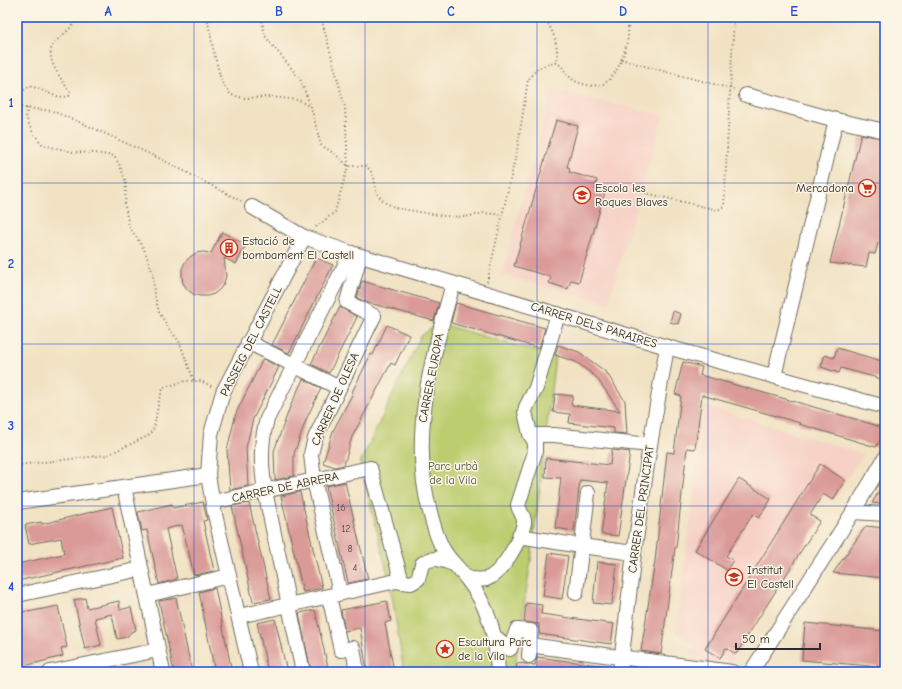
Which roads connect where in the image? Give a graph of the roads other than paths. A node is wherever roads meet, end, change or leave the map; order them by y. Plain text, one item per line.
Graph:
1 (746, 95) road end
2 (836, 120) junction
3 (885, 131) edge
4 (252, 207) road end
5 (304, 237) junction
6 (355, 255) junction
7 (453, 284) junction
8 (558, 314) junction
9 (248, 342) junction
10 (667, 347) junction
11 (294, 365) junction
12 (774, 376) junction
13 (339, 388) junction
14 (885, 407) edge
15 (531, 435) junction
16 (650, 445) junction
17 (885, 458) edge
18 (208, 475) junction
19 (314, 480) junction
20 (124, 487) junction
21 (265, 491) junction
22 (588, 492) dead end
23 (17, 502) edge
24 (213, 502) junction
25 (853, 512) junction
26 (885, 514) edge
27 (519, 536) junction
28 (581, 546) junction
29 (634, 553) junction
30 (454, 564) junction
31 (141, 569) junction
32 (229, 576) junction
33 (467, 578) junction
34 (406, 582) junction
35 (576, 593) dead end
36 (334, 594) junction
37 (17, 595) edge
38 (146, 595) junction
39 (289, 604) junction
40 (239, 616) junction
41 (494, 638) junction
42 (158, 650) junction
43 (622, 657) junction
44 (50, 672) edge
45 (163, 672) edge
46 (251, 672) edge
47 (303, 672) edge
48 (358, 672) edge
49 (498, 672) edge
50 (620, 672) edge
51 (732, 672) edge
52 (751, 672) edge

1 - 2 street
2 - 3 street
2 - 12 street
4 - 5 street
5 - 6 street, CARRER DELS PARAIRES
5 - 9 street, PASSEIG DEL CASTELL
6 - 7 street, CARRER DELS PARAIRES
6 - 11 street
6 - 13 street, CARRER DE OLESA
7 - 8 street, CARRER DELS PARAIRES
7 - 30 street, CARRER EUROPA
8 - 10 street, CARRER DELS PARAIRES
8 - 15 street
9 - 11 street
9 - 18 street, PASSEIG DEL CASTELL
10 - 12 street, CARRER DELS PARAIRES
10 - 16 street, CARRER DEL PRINCIPAT
11 - 13 street
11 - 21 street
12 - 14 street, CARRER DELS PARAIRES
13 - 19 street, CARRER DE OLESA
15 - 16 street
15 - 27 street
16 - 29 street, CARRER DEL PRINCIPAT
17 - 25 street
18 - 20 street
18 - 24 street, PASSEIG DEL CASTELL
19 - 21 street, CARRER DE ABRERA
19 - 34 street, CARRER DE ABRERA
19 - 36 street, CARRER DE OLESA
20 - 23 street
20 - 31 street
21 - 24 street, CARRER DE ABRERA
21 - 39 street
22 - 28 street
24 - 32 street, PASSEIG DEL CASTELL
25 - 26 street
25 - 52 street
27 - 28 street
27 - 33 street
28 - 29 street
28 - 35 street
29 - 43 street, CARRER DEL PRINCIPAT
30 - 33 street, CARRER EUROPA
30 - 34 street
31 - 37 street
31 - 38 street
32 - 38 street
32 - 40 street, PASSEIG DEL CASTELL
33 - 41 street, CARRER EUROPA
34 - 36 street
36 - 39 street
36 - 48 street, CARRER DE OLESA
38 - 42 street
39 - 40 street
39 - 47 street
40 - 46 street, PASSEIG DEL CASTELL
41 - 43 street
41 - 49 street, CARRER EUROPA
42 - 44 street
42 - 45 street
43 - 50 street, CARRER DEL PRINCIPAT
43 - 51 street

